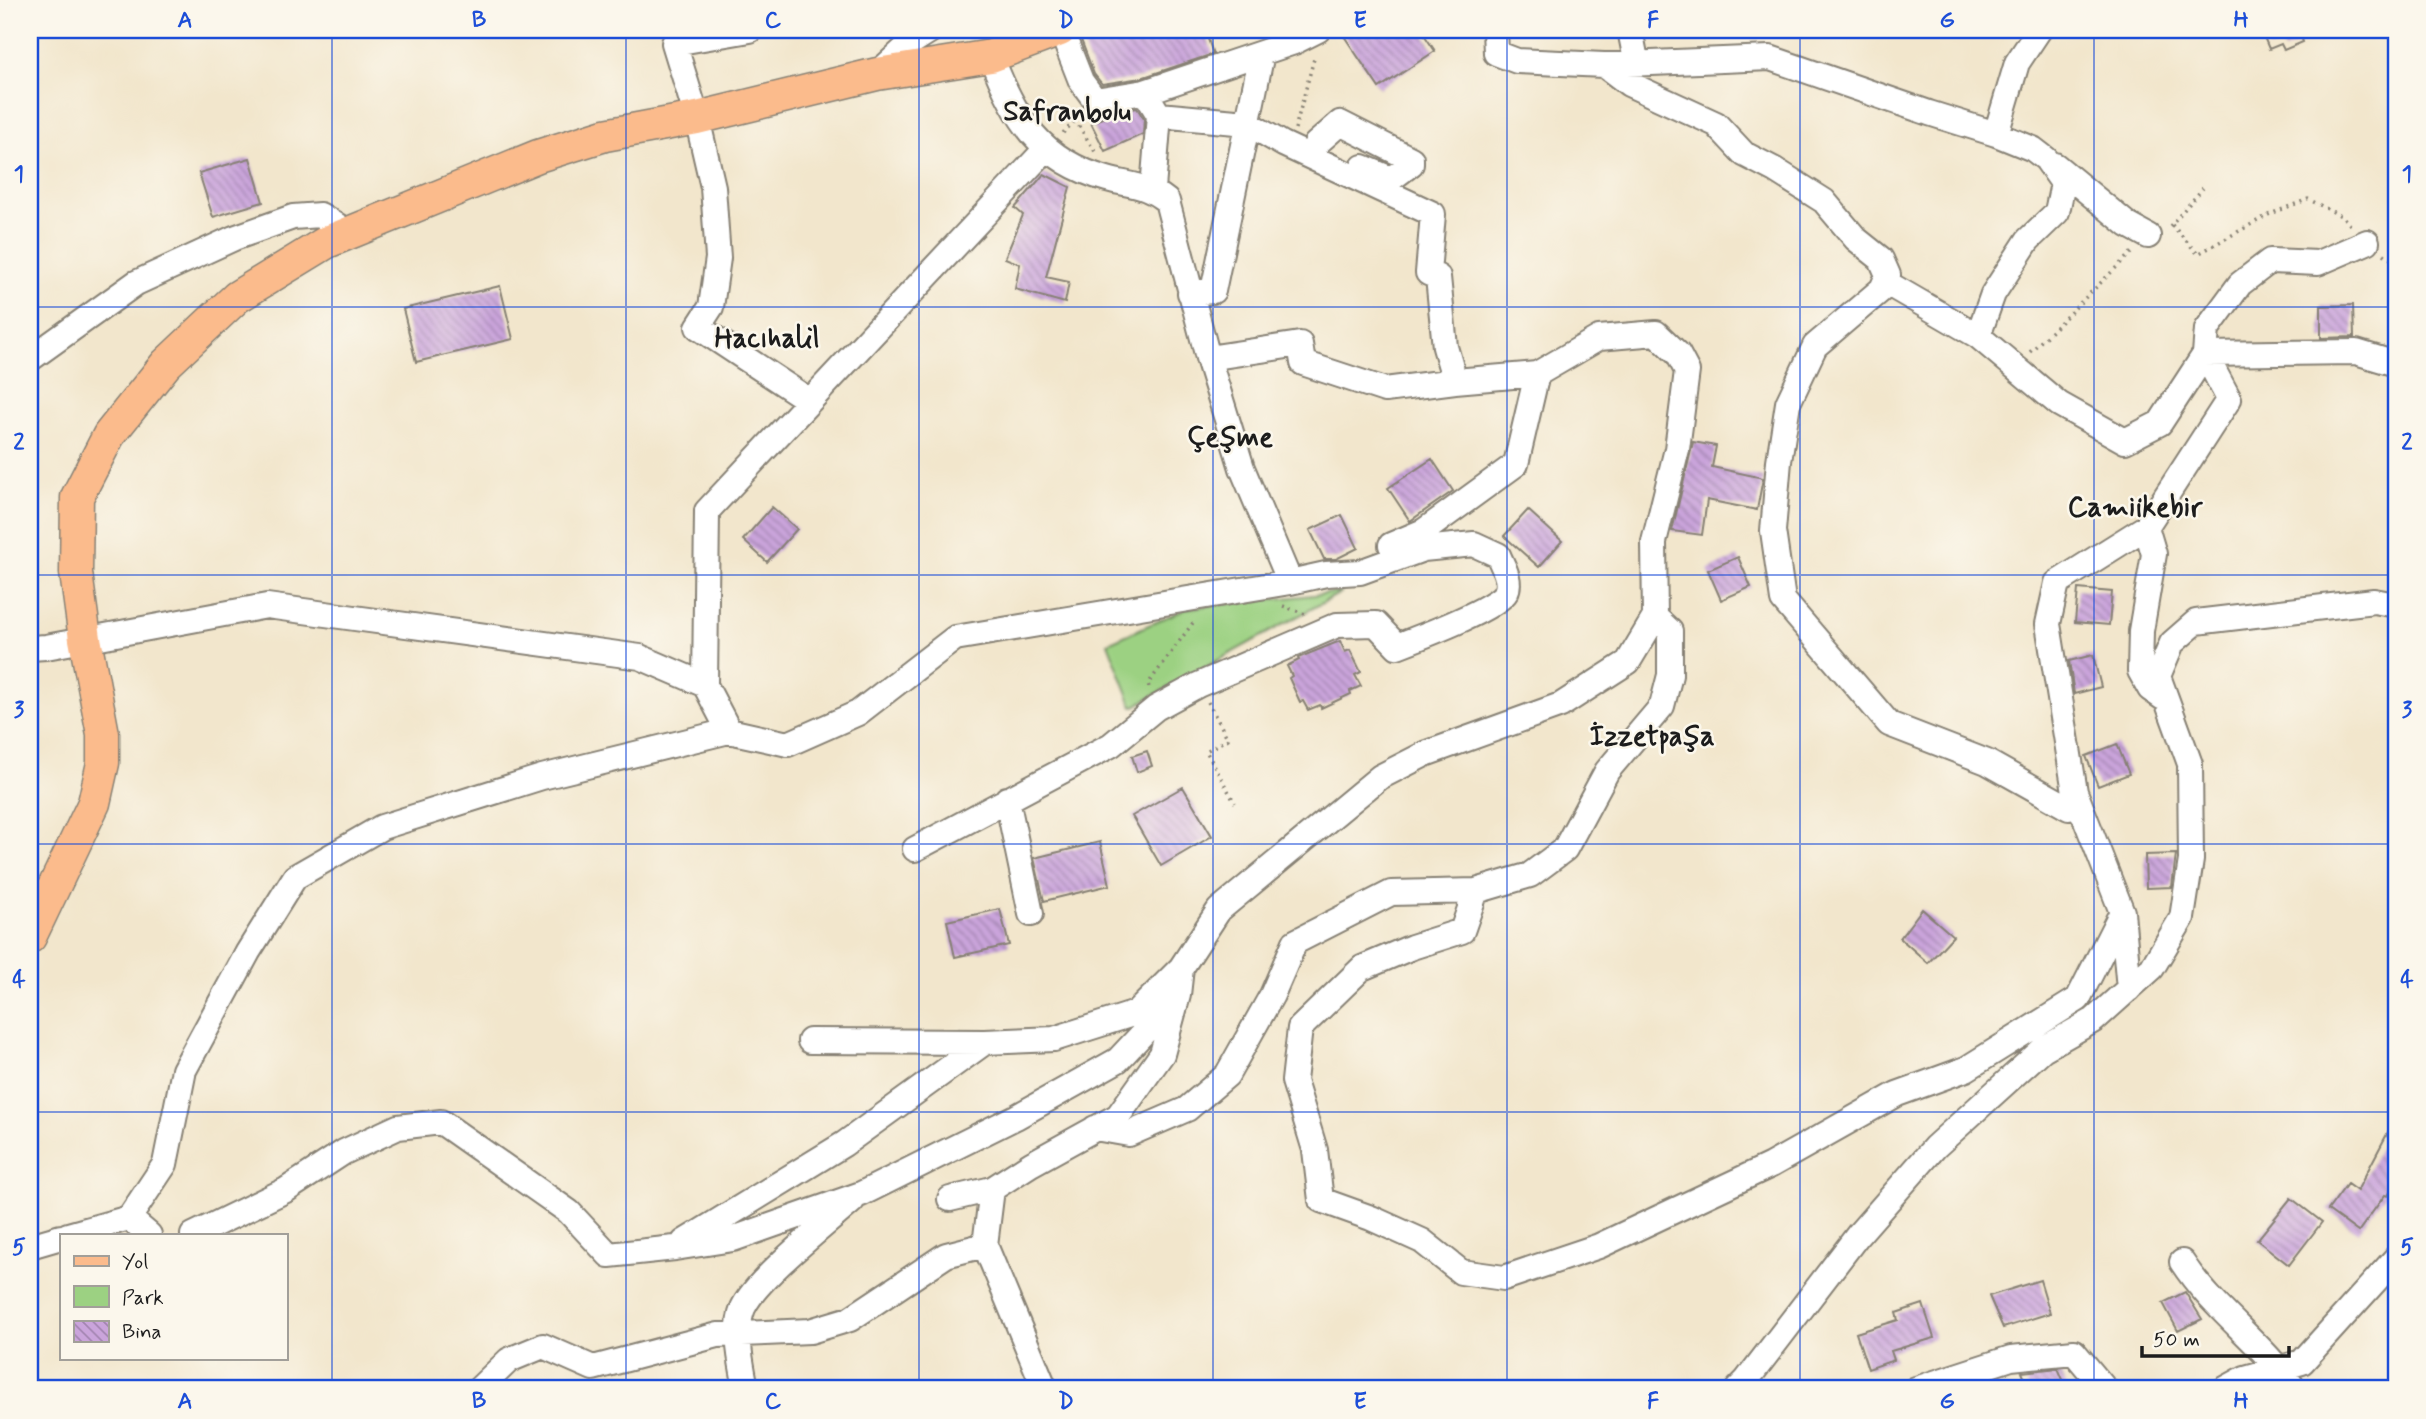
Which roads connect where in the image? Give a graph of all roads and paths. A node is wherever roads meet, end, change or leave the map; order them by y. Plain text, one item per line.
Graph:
1 (750, 30) edge
2 (931, 30) edge
3 (1060, 30) edge
4 (1495, 30) edge
5 (1630, 30) edge
6 (2039, 30) edge
7 (1318, 36) edge
8 (1262, 52) junction
9 (991, 56) junction
10 (1604, 65) junction
11 (1637, 65) junction
12 (877, 74) junction
13 (1145, 93) junction
14 (1095, 100) junction
15 (1159, 115) junction
16 (697, 118) junction
17 (1075, 120) junction
18 (1247, 123) junction
19 (1997, 134) junction
20 (1298, 141) junction
21 (1046, 149) junction
22 (2046, 159) junction
23 (1101, 161) dead end
24 (2203, 188) dead end
25 (1153, 190) junction
26 (349, 233) junction
27 (2148, 236) joint
28 (2367, 242) joint
29 (1885, 282) junction
30 (1190, 293) junction
31 (1978, 336) junction
32 (2205, 354) junction
33 (1208, 358) junction
34 (30, 359) edge
35 (2396, 364) edge
36 (2014, 367) junction
37 (1538, 374) junction
38 (1455, 381) junction
39 (810, 401) junction
40 (2146, 527) junction
41 (1326, 574) junction
42 (1290, 582) junction
43 (1273, 603) dead end
44 (2396, 605) edge
45 (1200, 614) dead end
46 (1655, 617) junction
47 (1337, 625) junction
48 (85, 639) junction
49 (30, 648) edge
50 (1198, 684) junction
51 (705, 685) junction
52 (2167, 700) junction
53 (1156, 708) junction
54 (729, 731) junction
55 (2075, 792) junction
56 (1007, 799) junction
57 (1235, 803) dead end
58 (915, 849) dead end
59 (1476, 891) junction
60 (2122, 912) junction
61 (1031, 914) dead end
62 (30, 937) edge
63 (1181, 968) junction
64 (2129, 989) junction
65 (1178, 995) junction
66 (810, 1041) dead end
67 (985, 1042) junction
68 (1095, 1128) junction
69 (992, 1189) junction
70 (861, 1194) junction
71 (950, 1199) dead end
72 (130, 1218) junction
73 (72, 1234) edge
74 (148, 1234) edge
75 (195, 1234) edge
76 (60, 1237) edge
77 (985, 1245) junction
78 (30, 1246) edge
79 (675, 1248) junction
80 (2396, 1258) edge
81 (2182, 1262) dead end
82 (738, 1333) junction
83 (2280, 1368) junction
84 (479, 1389) edge
85 (746, 1389) edge
86 (1045, 1389) edge
87 (1738, 1389) edge
88 (1916, 1389) edge
89 (2105, 1389) edge
90 (2225, 1389) edge
91 (2294, 1389) edge

1 - 16 street
2 - 12 street
3 - 9 main road
3 - 14 street
4 - 10 street
5 - 11 street
6 - 19 street
7 - 8 street
7 - 20 path
8 - 13 street
8 - 18 street
9 - 12 main road
9 - 21 street
10 - 11 street
10 - 29 street
11 - 19 street
12 - 16 main road
13 - 14 street
13 - 15 street
14 - 17 path
15 - 18 street
15 - 25 street
16 - 26 main road
16 - 39 street
17 - 21 path
17 - 23 path
18 - 20 street
18 - 30 street
19 - 22 street
20 - 38 street
21 - 25 street
21 - 39 street
22 - 27 street
22 - 31 street
24 - 28 path
25 - 30 street
26 - 34 street
26 - 48 main road
27 - 36 path
28 - 32 street
29 - 31 street
29 - 55 street
30 - 33 street
31 - 36 street
32 - 35 street
32 - 36 street
32 - 40 street
33 - 38 street
33 - 42 street
37 - 38 street
37 - 41 street
37 - 46 street
39 - 51 street
40 - 52 street
40 - 55 street
41 - 42 street
41 - 47 street
42 - 54 street
43 - 47 path
44 - 52 street
45 - 53 path
46 - 59 street
46 - 63 street
47 - 50 street
48 - 49 street
48 - 51 street
48 - 62 main road
50 - 53 street
50 - 57 path
51 - 54 street
52 - 64 street
53 - 56 street
54 - 72 street
55 - 60 street
56 - 58 street
56 - 61 street
59 - 60 street
59 - 68 street
60 - 64 street
63 - 65 street
63 - 67 street
64 - 87 street
65 - 68 street
65 - 70 street
66 - 67 street
67 - 79 street
68 - 69 street
69 - 71 street
69 - 77 street
70 - 79 street
70 - 82 street
72 - 73 street
72 - 74 street
75 - 79 street
76 - 78 street
77 - 82 street
77 - 86 street
80 - 83 street
81 - 83 street
82 - 84 street
82 - 85 street
83 - 90 street
83 - 91 street
88 - 89 street

